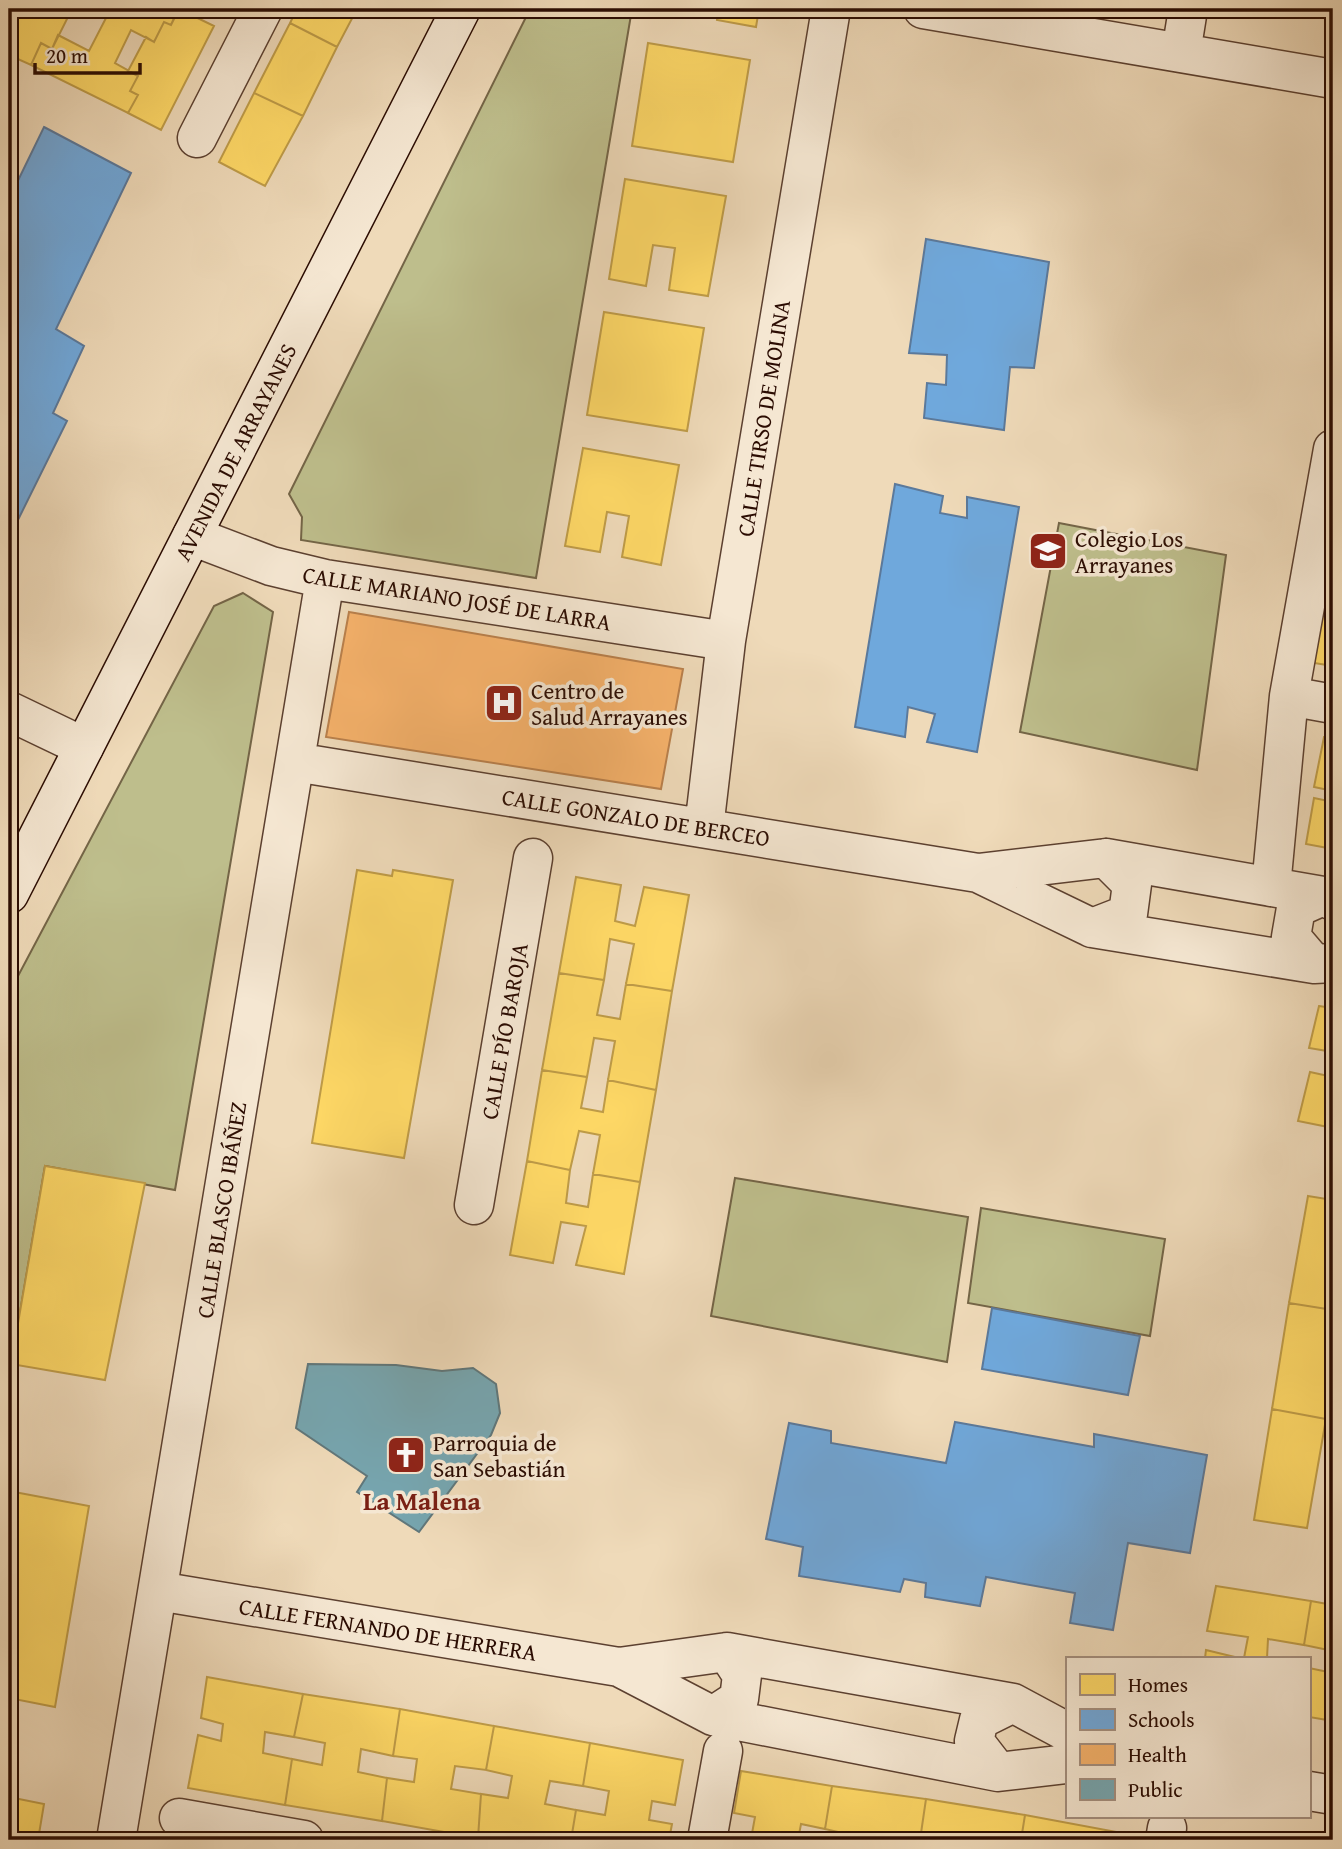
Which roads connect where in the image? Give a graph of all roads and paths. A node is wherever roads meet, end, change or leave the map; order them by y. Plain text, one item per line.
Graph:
1 (461, 9) edge
2 (831, 9) edge
3 (926, 9) edge
4 (1188, 9) edge
5 (257, 10) edge
6 (1181, 53) junction
7 (1333, 79) edge
8 (197, 138) dead end
9 (1333, 449) edge
10 (192, 536) junction
11 (325, 579) junction
12 (726, 641) junction
13 (1289, 696) junction
14 (1333, 704) edge
15 (9, 711) edge
16 (84, 747) junction
17 (295, 762) junction
18 (704, 828) junction
19 (533, 858) dead end
20 (1106, 858) junction
21 (978, 873) junction
22 (1271, 887) junction
23 (9, 894) edge
24 (1328, 898) edge
25 (1093, 928) junction
26 (1324, 963) edge
27 (474, 1205) dead end
28 (158, 1591) junction
29 (727, 1652) junction
30 (619, 1667) junction
31 (1013, 1703) junction
32 (1066, 1731) edge
33 (718, 1734) junction
34 (1066, 1764) edge
35 (998, 1772) junction
36 (1310, 1791) edge
37 (1333, 1795) edge
38 (178, 1818) dead end
39 (116, 1840) edge
40 (304, 1840) edge
41 (707, 1840) edge

1 - 10 street, AVENIDA DE ARRAYANES
2 - 12 street, CALLE TIRSO DE MOLINA
3 - 6 street
4 - 6 street
5 - 8 street
6 - 7 street
9 - 13 street
10 - 11 street, CALLE MARIANO JOSÉ DE LARRA
10 - 16 street, AVENIDA DE ARRAYANES
11 - 12 street, CALLE MARIANO JOSÉ DE LARRA
11 - 17 street, CALLE BLASCO IBÁÑEZ
12 - 18 street, CALLE TIRSO DE MOLINA
13 - 14 street
13 - 22 street
15 - 16 street
16 - 23 street, AVENIDA DE ARRAYANES
17 - 18 street, CALLE GONZALO DE BERCEO
17 - 28 street, CALLE BLASCO IBÁÑEZ
18 - 21 street, CALLE GONZALO DE BERCEO
19 - 27 street, CALLE PÍO BAROJA
20 - 21 street, CALLE GONZALO DE BERCEO
20 - 22 street, CALLE GONZALO DE BERCEO
20 - 25 street
21 - 25 street, CALLE GONZALO DE BERCEO
22 - 24 street, CALLE GONZALO DE BERCEO
24 - 26 street, CALLE GONZALO DE BERCEO
25 - 26 street, CALLE GONZALO DE BERCEO
28 - 30 street, CALLE FERNANDO DE HERRERA
28 - 39 street, CALLE BLASCO IBÁÑEZ
29 - 30 street, CALLE FERNANDO DE HERRERA
29 - 31 street, CALLE FERNANDO DE HERRERA
29 - 33 street
30 - 33 street, CALLE FERNANDO DE HERRERA
31 - 32 street, CALLE FERNANDO DE HERRERA
31 - 35 street
33 - 35 street, CALLE FERNANDO DE HERRERA
33 - 41 street
34 - 35 street, CALLE FERNANDO DE HERRERA
36 - 37 street
38 - 40 street

